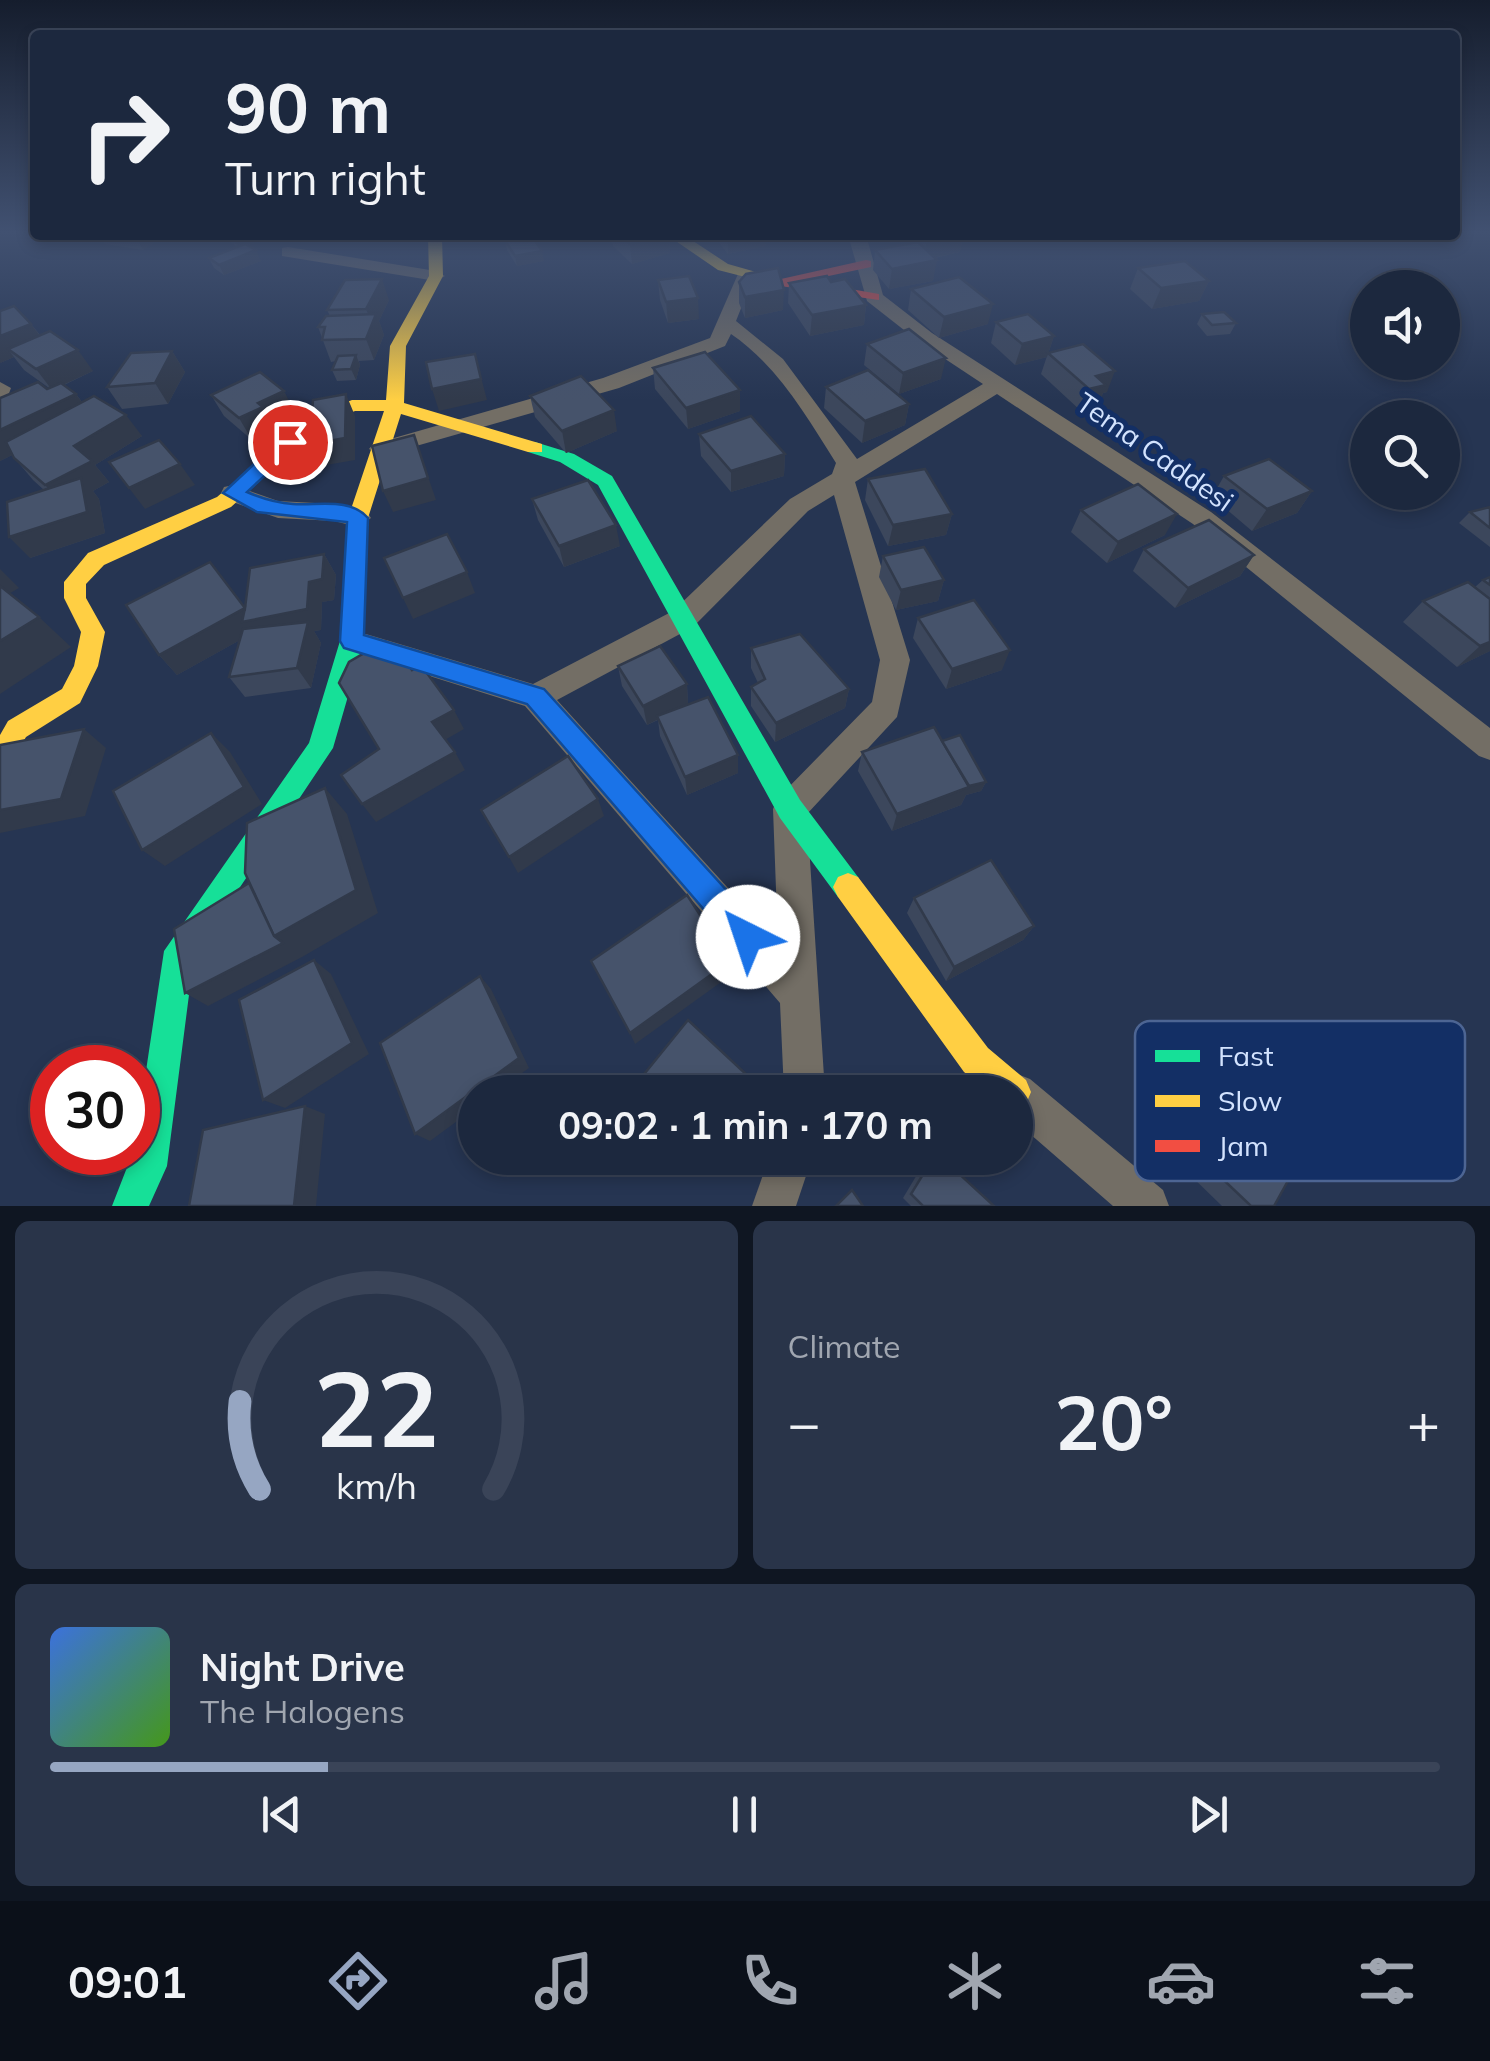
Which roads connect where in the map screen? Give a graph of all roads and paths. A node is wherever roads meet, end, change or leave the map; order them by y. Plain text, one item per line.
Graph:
1 (429, 288) edge
2 (740, 288) edge
3 (823, 288) edge
4 (874, 288) edge
5 (874, 297) junction
6 (726, 322) junction
7 (1000, 382) junction
8 (395, 406) junction
9 (454, 426) junction
10 (379, 450) junction
11 (842, 480) junction
12 (233, 493) junction
13 (358, 518) junction
14 (683, 620) junction
15 (352, 641) junction
16 (536, 696) junction
17 (1490, 746) edge
18 (0, 758) edge
19 (790, 809) junction
20 (798, 994) junction
21 (803, 1075) edge
22 (993, 1075) edge
23 (1033, 1109) edge
24 (785, 1175) edge
25 (130, 1206) edge
26 (774, 1206) edge
27 (1147, 1206) edge

1 - 8 street
2 - 6 street
3 - 5 street
4 - 5 street
5 - 7 street, Tema Caddesi
6 - 9 street
6 - 11 street
7 - 11 street
7 - 17 street, Tema Caddesi
8 - 9 street
8 - 10 street
8 - 12 street
9 - 10 street
9 - 14 street
10 - 13 street
11 - 14 street
11 - 19 street
12 - 13 street
12 - 18 street
13 - 15 street
14 - 16 street
14 - 19 street
15 - 16 street
15 - 25 street
16 - 20 street
19 - 20 street
19 - 22 street
20 - 21 street
23 - 27 street
24 - 26 street

